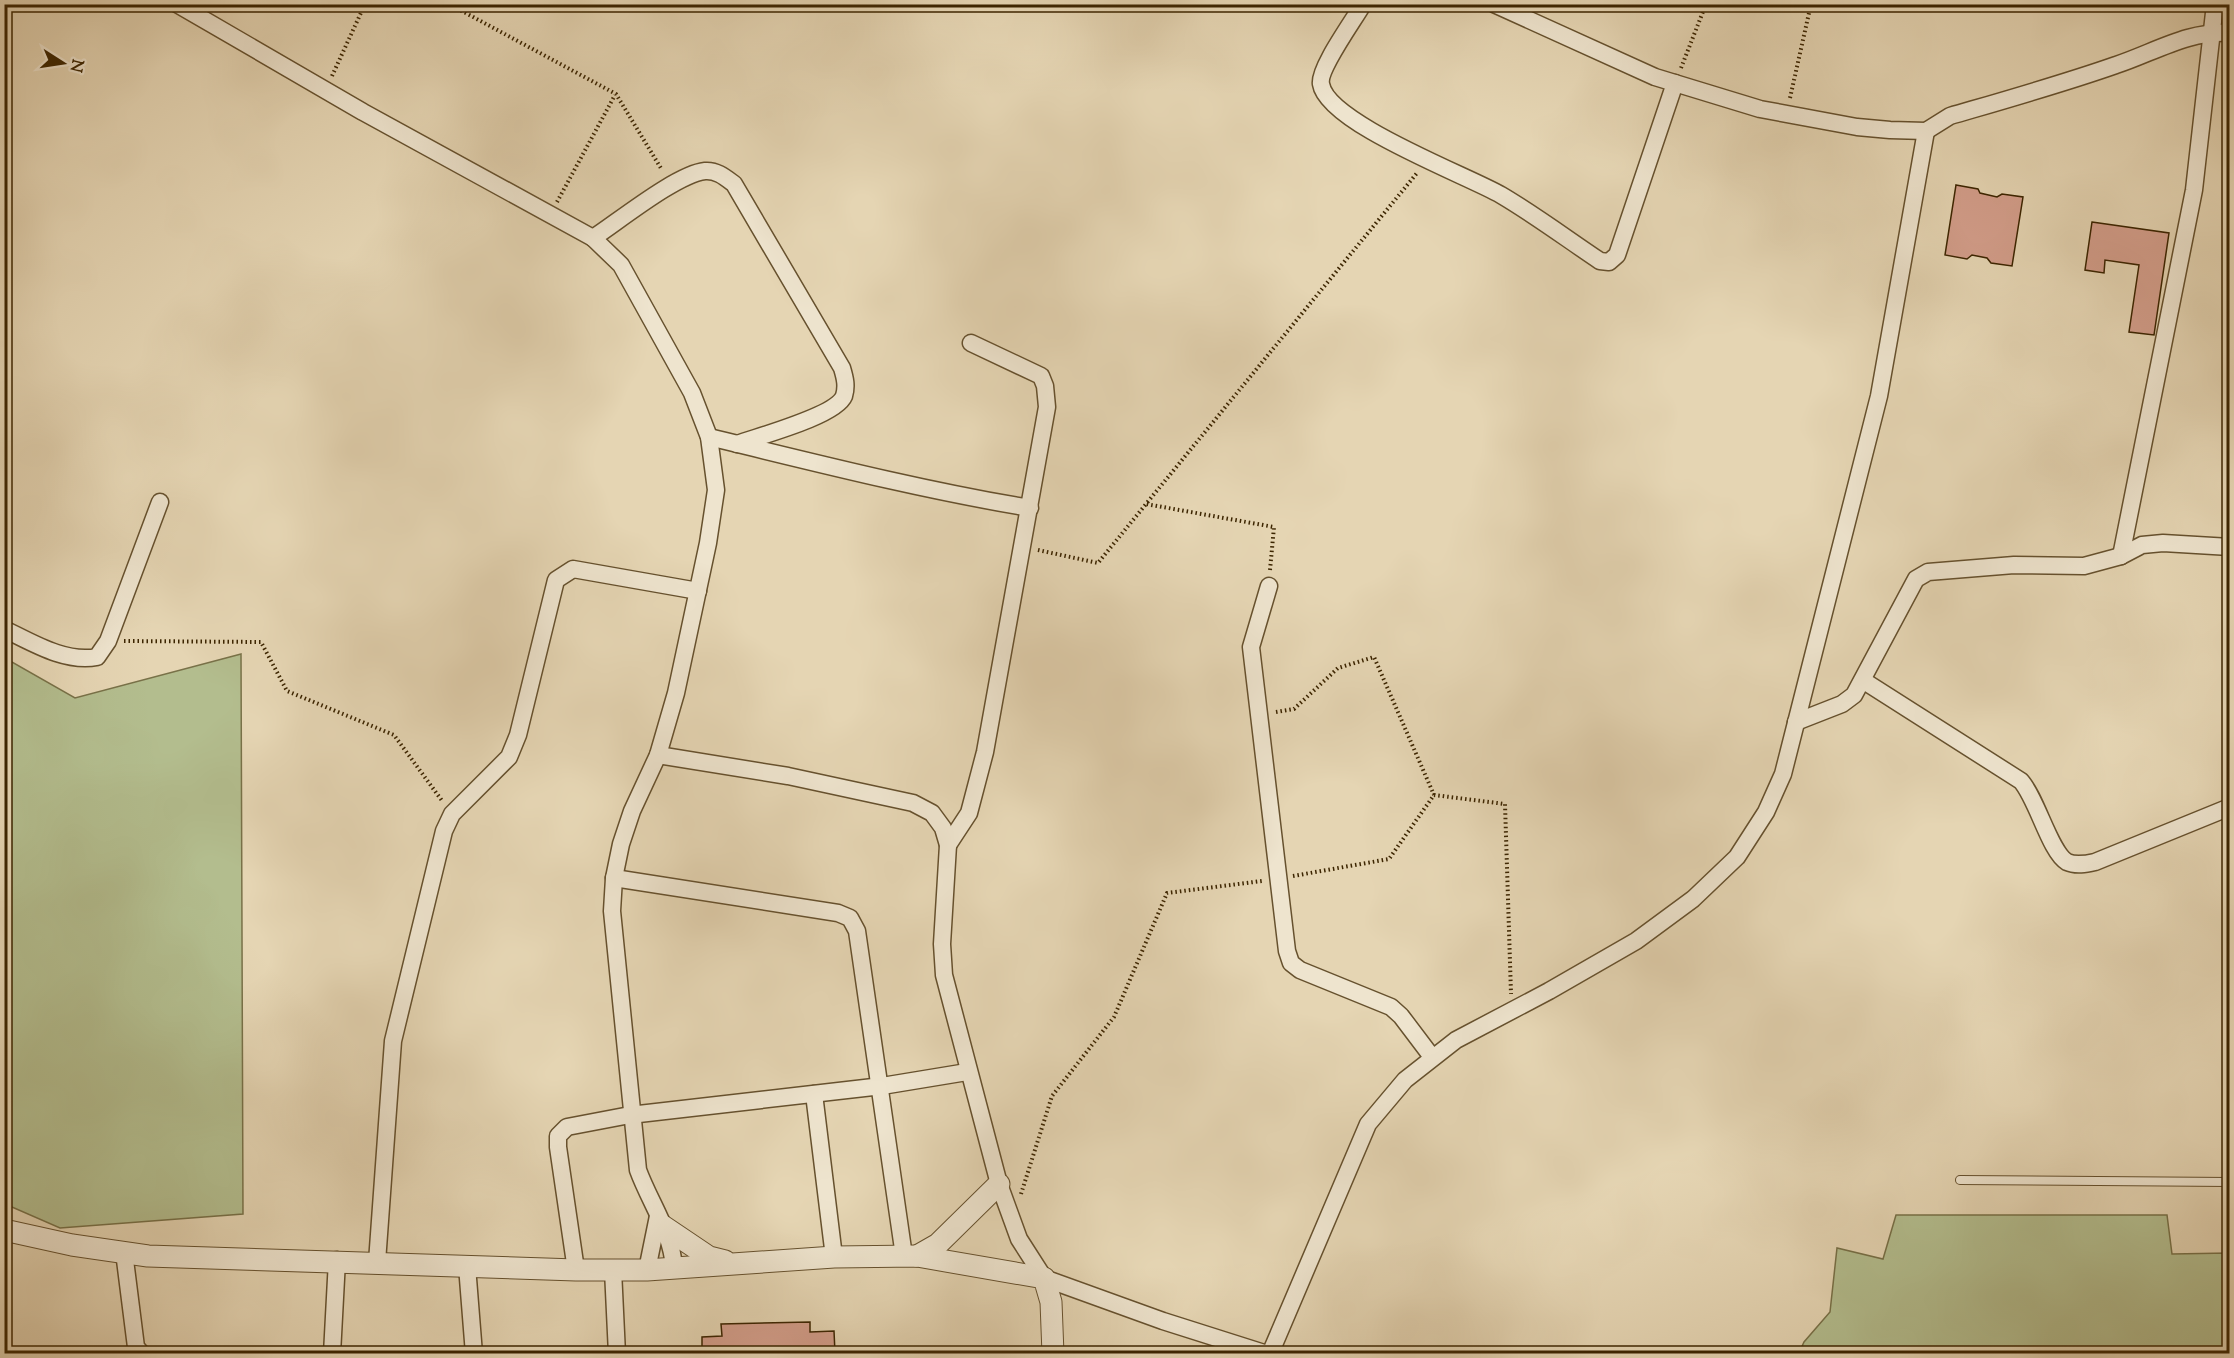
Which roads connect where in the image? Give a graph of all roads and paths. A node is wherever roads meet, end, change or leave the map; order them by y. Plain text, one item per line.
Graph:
1 (177, 4) edge
2 (365, 4) edge
3 (449, 4) edge
4 (1363, 4) edge
5 (1494, 4) edge
6 (1706, 4) edge
7 (1811, 4) edge
8 (2215, 4) edge
9 (2212, 32) junction
10 (2229, 33) edge
11 (1675, 83) junction
12 (326, 90) junction
13 (616, 94) junction
14 (1786, 114) junction
15 (1926, 131) junction
16 (1427, 160) junction
17 (671, 186) junction
18 (551, 214) junction
19 (593, 238) junction
20 (971, 343) dead end
21 (709, 436) junction
22 (737, 444) junction
23 (160, 502) dead end
24 (1146, 504) junction
25 (1030, 508) junction
26 (1023, 547) junction
27 (2229, 548) edge
28 (2121, 556) junction
29 (1269, 586) joint
30 (698, 591) junction
31 (4, 629) edge
32 (108, 641) junction
33 (1863, 681) junction
34 (1260, 716) junction
35 (1796, 722) junction
36 (658, 755) junction
37 (1434, 795) junction
38 (2229, 807) edge
39 (452, 814) junction
40 (948, 844) junction
41 (614, 878) junction
42 (1279, 879) junction
43 (1511, 1011) junction
44 (1432, 1057) junction
45 (968, 1072) junction
46 (882, 1086) junction
47 (814, 1094) junction
48 (630, 1114) junction
49 (1960, 1180) dead end
50 (2229, 1182) edge
51 (999, 1184) junction
52 (1012, 1220) junction
53 (660, 1221) junction
54 (4, 1230) edge
55 (124, 1252) junction
56 (910, 1256) junction
57 (834, 1257) junction
58 (338, 1260) junction
59 (377, 1262) junction
60 (737, 1264) junction
61 (467, 1266) junction
62 (674, 1268) junction
63 (576, 1270) junction
64 (613, 1270) junction
65 (647, 1270) junction
66 (1044, 1278) junction
67 (142, 1353) edge
68 (332, 1353) edge
69 (474, 1353) edge
70 (617, 1353) edge
71 (1053, 1353) edge
72 (1268, 1353) edge

1 - 12 street
2 - 12 path
3 - 13 path
4 - 16 street
5 - 11 street
6 - 11 path
7 - 14 path
8 - 9 street
9 - 10 street
9 - 15 street
9 - 28 street
11 - 14 street
11 - 16 street
12 - 18 street
13 - 17 path
13 - 18 path
14 - 15 street
15 - 35 street
16 - 24 path
17 - 19 street
17 - 22 street
18 - 19 street
19 - 21 street
20 - 25 street
21 - 22 street
21 - 30 street
22 - 25 street
23 - 32 street
24 - 26 path
24 - 29 path
25 - 26 street
26 - 40 street
27 - 28 street
28 - 33 street
29 - 34 street
30 - 36 street
30 - 39 street
31 - 32 street
32 - 39 path
33 - 35 street
33 - 38 street
34 - 37 path
34 - 42 street
35 - 43 street
36 - 40 street
36 - 41 street
37 - 42 path
37 - 43 path
39 - 59 street
40 - 45 street
41 - 46 street
41 - 48 street
42 - 44 street
42 - 52 path
43 - 44 street
44 - 72 street
45 - 46 street
45 - 51 street
46 - 47 street
46 - 56 street
47 - 48 street
47 - 57 street
48 - 53 street
48 - 63 street
49 - 50 lane
51 - 52 street
51 - 56 street
52 - 66 street
53 - 60 street
53 - 62 street
53 - 65 street
54 - 55 street
55 - 58 street
55 - 67 street
56 - 57 street
56 - 66 street
57 - 60 street
58 - 59 street
58 - 68 street
59 - 61 street
60 - 62 street
61 - 63 street
61 - 69 street
62 - 65 street
63 - 64 street
64 - 65 street
64 - 70 street
66 - 71 street
66 - 72 street

